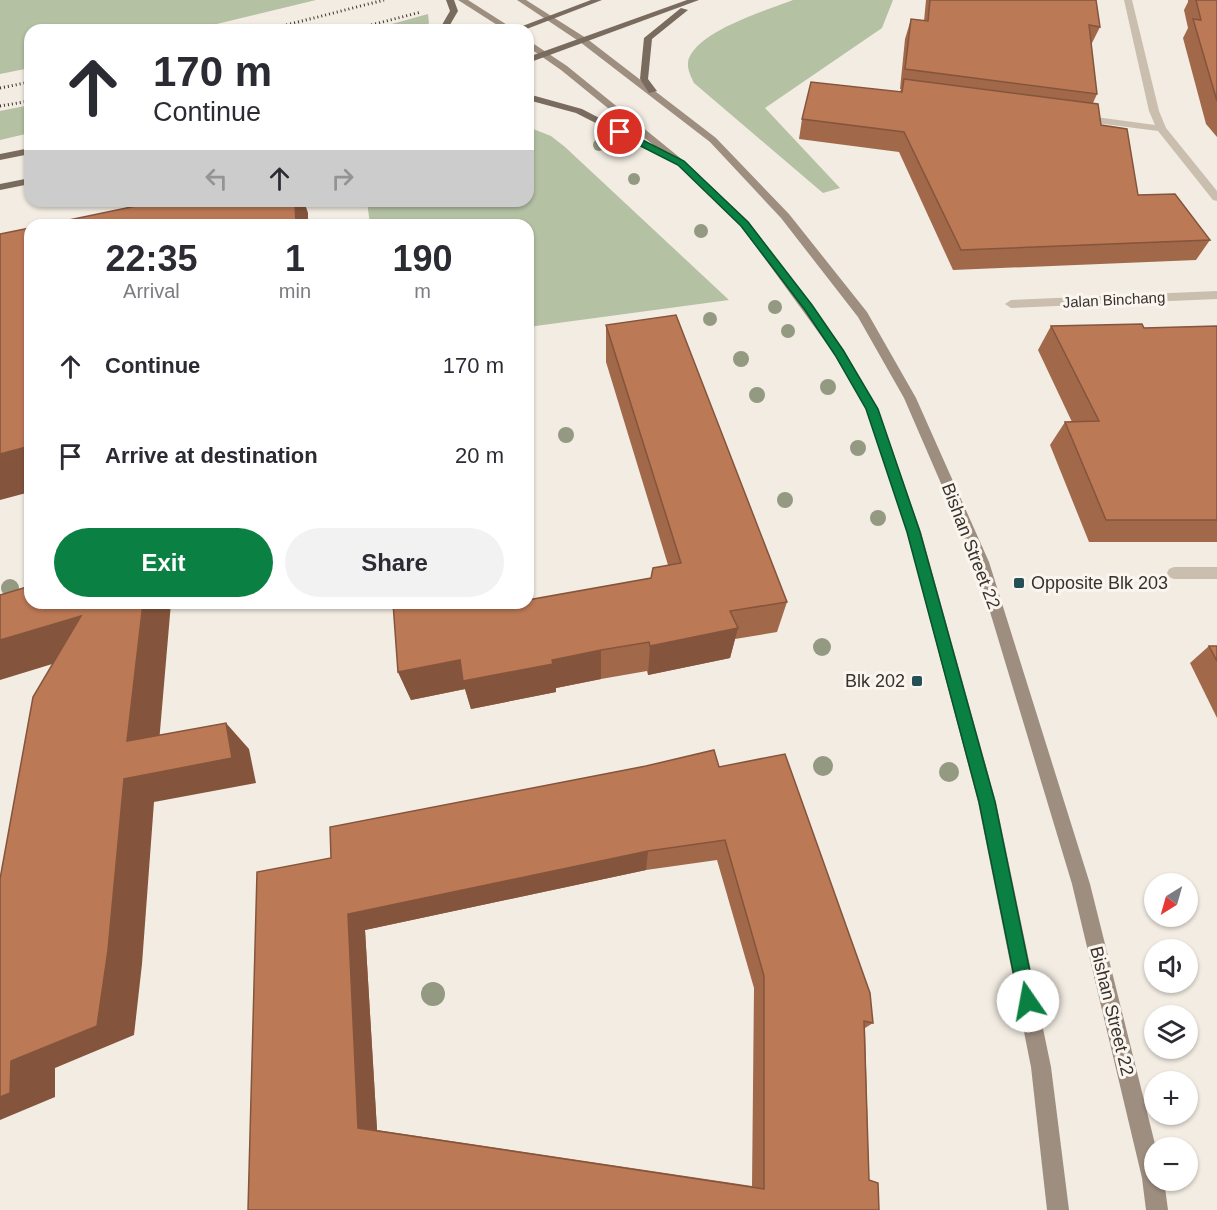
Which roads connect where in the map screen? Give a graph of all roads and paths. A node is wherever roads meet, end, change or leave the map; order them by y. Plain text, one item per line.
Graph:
1 (450, 0) edge
2 (462, 0) edge
3 (521, 0) edge
4 (598, 0) edge
5 (697, 0) edge
6 (1128, 0) edge
7 (550, 17) junction
8 (446, 24) edge
9 (501, 24) edge
10 (532, 24) edge
11 (583, 40) junction
12 (534, 47) edge
13 (544, 54) junction
14 (534, 58) edge
15 (652, 91) junction
16 (534, 99) edge
17 (1067, 116) edge
18 (1161, 129) junction
19 (24, 152) edge
20 (0, 157) edge
21 (681, 163) junction
22 (24, 182) edge
23 (0, 187) edge
24 (1217, 198) edge
25 (1217, 295) edge
26 (1011, 304) dead end
27 (1174, 573) dead end
28 (1217, 573) edge
29 (1058, 1210) edge
30 (1157, 1210) edge

1 - 8 main road
2 - 9 main road
3 - 7 main road, Bishan Street 22
4 - 7 main road
5 - 11 main road
5 - 15 main road
6 - 18 street
7 - 10 main road
7 - 11 main road, Bishan Street 22
11 - 13 main road
11 - 15 main road, Bishan Street 22
12 - 13 main road
13 - 14 main road
13 - 21 main road
15 - 30 main road, Bishan Street 22
16 - 21 main road
17 - 18 street
18 - 24 street
19 - 20 main road
21 - 29 main road
22 - 23 main road
25 - 26 street, Jalan Binchang
27 - 28 street

